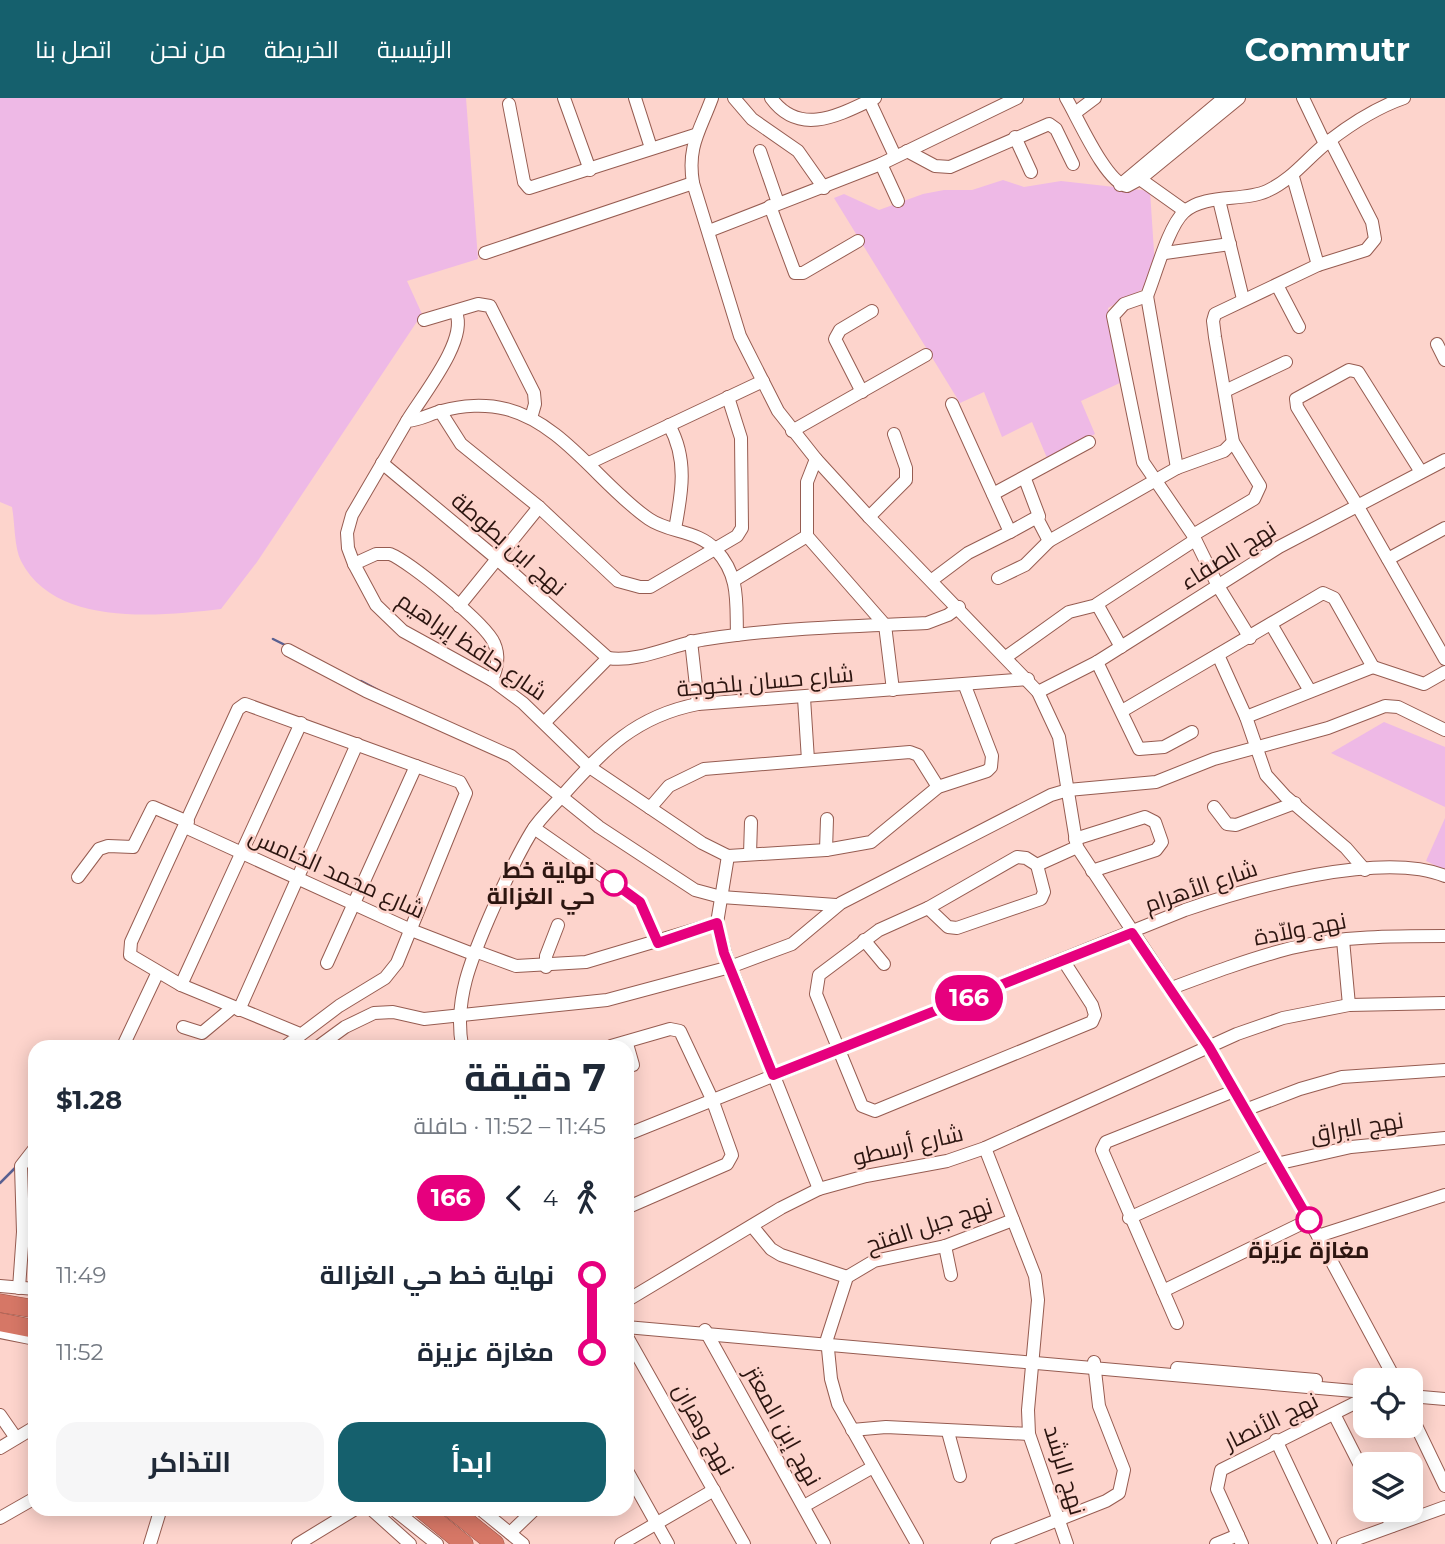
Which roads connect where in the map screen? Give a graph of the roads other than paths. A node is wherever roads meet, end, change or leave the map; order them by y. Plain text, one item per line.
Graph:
1 (564, 98) edge
2 (635, 98) edge
3 (712, 98) edge
4 (734, 98) edge
5 (771, 98) edge
6 (1017, 98) edge
7 (1066, 98) edge
8 (1095, 98) edge
9 (1224, 98) edge
10 (1239, 98) edge
11 (1303, 98) edge
12 (1404, 98) edge
13 (870, 99) edge
14 (509, 104) dead end
15 (1074, 113) junction
16 (695, 135) junction
17 (1015, 137) junction
18 (1328, 142) junction
19 (651, 148) junction
20 (760, 151) dead end
21 (901, 153) junction
22 (881, 164) junction
23 (1073, 164) dead end
24 (590, 170) junction
25 (1031, 172) dead end
26 (1293, 177) junction
27 (1140, 179) junction
28 (693, 183) junction
29 (1120, 185) junction
30 (824, 188) junction
31 (1219, 200) junction
32 (898, 201) dead end
33 (774, 205) junction
34 (1185, 211) junction
35 (709, 231) junction
36 (858, 242) dead end
37 (1230, 244) junction
38 (485, 253) dead end
39 (1164, 253) junction
40 (1318, 265) junction
41 (1277, 285) junction
42 (1147, 296) junction
43 (1243, 299) junction
44 (872, 311) dead end
45 (456, 313) junction
46 (424, 320) dead end
47 (1300, 327) dead end
48 (1437, 344) dead end
49 (926, 355) dead end
50 (1445, 360) edge
51 (1286, 362) dead end
52 (763, 381) junction
53 (1225, 391) junction
54 (862, 392) junction
55 (728, 397) junction
56 (952, 404) dead end
57 (440, 411) junction
58 (531, 418) junction
59 (407, 421) junction
60 (669, 425) junction
61 (792, 431) junction
62 (894, 434) dead end
63 (1090, 442) dead end
64 (1233, 442) junction
65 (816, 459) junction
66 (1445, 460) edge
67 (382, 463) junction
68 (589, 463) junction
69 (1177, 468) junction
70 (1421, 472) junction
71 (1026, 479) junction
72 (1156, 480) junction
73 (993, 494) junction
74 (1357, 505) junction
75 (539, 507) junction
76 (869, 517) junction
77 (1037, 518) junction
78 (675, 529) junction
79 (1444, 531) edge
80 (1010, 532) junction
81 (807, 536) junction
82 (1194, 538) junction
83 (1049, 541) junction
84 (715, 549) junction
85 (496, 558) junction
86 (1388, 559) junction
87 (354, 564) junction
88 (998, 578) dead end
89 (736, 579) junction
90 (932, 580) junction
91 (1218, 586) junction
92 (1097, 605) junction
93 (459, 606) junction
94 (959, 607) junction
95 (1271, 624) junction
96 (885, 625) junction
97 (737, 635) junction
98 (1250, 638) junction
99 (691, 641) junction
100 (1121, 647) junction
101 (288, 650) dead end
102 (1218, 656) junction
103 (1006, 657) junction
104 (608, 658) junction
105 (1445, 659) edge
106 (1097, 662) junction
107 (1373, 667) junction
108 (1445, 672) edge
109 (1028, 679) junction
110 (492, 680) junction
111 (965, 686) junction
112 (893, 690) junction
113 (1310, 691) junction
114 (1038, 692) junction
115 (804, 698) junction
116 (698, 704) junction
117 (1122, 711) junction
118 (1246, 717) junction
119 (545, 722) junction
120 (301, 723) junction
121 (1445, 730) edge
122 (1192, 732) dead end
123 (357, 744) junction
124 (1256, 747) junction
125 (808, 760) junction
126 (416, 765) junction
127 (588, 766) junction
128 (938, 787) junction
129 (1068, 790) junction
130 (562, 797) junction
131 (1296, 803) junction
132 (1214, 807) dead end
133 (650, 808) junction
134 (827, 819) dead end
135 (751, 822) dead end
136 (187, 825) junction
137 (534, 828) junction
138 (1076, 843) junction
139 (826, 850) junction
140 (241, 852) junction
141 (750, 854) junction
142 (727, 856) junction
143 (1037, 865) junction
144 (1365, 870) junction
145 (1092, 871) junction
146 (1445, 876) edge
147 (78, 877) dead end
148 (299, 877) junction
149 (721, 897) junction
150 (354, 902) junction
151 (836, 905) junction
152 (928, 908) junction
153 (717, 923) junction
154 (558, 925) dead end
155 (411, 930) junction
156 (1132, 933) junction
157 (1445, 936) edge
158 (864, 940) junction
159 (1343, 940) junction
160 (658, 943) junction
161 (474, 952) junction
162 (1063, 960) junction
163 (327, 962) dead end
164 (884, 964) dead end
165 (546, 967) junction
166 (730, 967) junction
167 (157, 974) junction
168 (181, 985) junction
169 (1169, 989) junction
170 (1445, 1003) edge
171 (1349, 1005) junction
172 (236, 1009) junction
173 (458, 1015) junction
174 (183, 1027) dead end
175 (300, 1034) junction
176 (126, 1040) edge
177 (293, 1040) edge
178 (327, 1040) edge
179 (461, 1040) edge
180 (634, 1042) edge
181 (1209, 1047) junction
182 (839, 1049) junction
183 (1445, 1070) edge
184 (773, 1075) junction
185 (1234, 1091) junction
186 (712, 1099) junction
187 (1245, 1110) junction
188 (634, 1132) edge
189 (1445, 1138) edge
190 (985, 1148) junction
191 (28, 1157) edge
192 (1273, 1159) junction
193 (820, 1189) junction
194 (1445, 1195) edge
195 (634, 1204) edge
196 (1129, 1218) junction
197 (1013, 1220) junction
198 (1309, 1220) junction
199 (28, 1225) edge
200 (752, 1226) junction
201 (23, 1232) junction
202 (1318, 1236) junction
203 (945, 1246) junction
204 (951, 1275) dead end
205 (847, 1277) junction
206 (0, 1286) edge
207 (19, 1288) junction
208 (28, 1289) edge
209 (1163, 1291) junction
210 (634, 1296) edge
211 (0, 1303) edge
212 (28, 1309) edge
213 (0, 1322) edge
214 (1177, 1323) dead end
215 (634, 1326) edge
216 (28, 1328) edge
217 (0, 1332) edge
218 (706, 1332) junction
219 (28, 1338) edge
220 (827, 1342) junction
221 (634, 1349) edge
222 (1032, 1361) junction
223 (1094, 1366) junction
224 (1389, 1368) edge
225 (1353, 1383) edge
226 (1423, 1388) edge
227 (1445, 1390) edge
228 (1353, 1394) edge
229 (1423, 1397) edge
230 (1445, 1399) edge
231 (1353, 1402) edge
232 (1334, 1414) junction
233 (0, 1415) edge
234 (852, 1430) junction
235 (28, 1431) edge
236 (948, 1432) junction
237 (1030, 1434) junction
238 (16, 1438) junction
239 (1422, 1438) edge
240 (1276, 1440) junction
241 (0, 1448) edge
242 (1353, 1452) edge
243 (873, 1467) junction
244 (960, 1476) dead end
245 (634, 1484) edge
246 (1445, 1486) edge
247 (714, 1490) junction
248 (28, 1502) edge
249 (804, 1506) junction
250 (1445, 1507) edge
251 (159, 1516) edge
252 (344, 1516) edge
253 (379, 1516) edge
254 (402, 1516) edge
255 (418, 1516) edge
256 (430, 1516) edge
257 (460, 1516) edge
258 (489, 1516) edge
259 (528, 1516) edge
260 (0, 1518) edge
261 (1057, 1519) junction
262 (655, 1522) junction
263 (1390, 1522) edge
264 (1392, 1526) junction
265 (510, 1533) junction
266 (1240, 1539) edge
267 (150, 1544) edge
268 (298, 1544) edge
269 (411, 1544) edge
270 (437, 1544) edge
271 (446, 1544) edge
272 (464, 1544) edge
273 (495, 1544) edge
274 (523, 1544) edge
275 (621, 1544) edge
276 (668, 1544) edge
277 (744, 1544) edge
278 (824, 1544) edge
279 (917, 1544) edge
280 (997, 1544) edge
281 (1067, 1544) edge
282 (1216, 1544) edge
283 (1325, 1544) edge
284 (1343, 1544) edge

1 - 24 street
2 - 19 street
3 - 16 street
4 - 30 street
5 - 13 street
6 - 21 street
7 - 15 street
8 - 15 street
9 - 29 street
10 - 27 street
11 - 18 street
12 - 18 street
13 - 21 street
14 - 24 street
15 - 29 street
16 - 19 street
16 - 28 street
17 - 21 street
17 - 23 street
17 - 25 street
18 - 26 street
18 - 40 street
19 - 24 street
20 - 33 street
21 - 22 street
22 - 30 street
22 - 32 street
26 - 31 street
26 - 40 street
27 - 29 street
27 - 34 street
28 - 35 street
28 - 38 street
30 - 33 street
31 - 34 street
31 - 37 street
33 - 35 street
33 - 36 street
34 - 39 street
35 - 52 street
37 - 39 street
37 - 43 street
39 - 42 street
40 - 41 street
41 - 43 street
41 - 47 street
42 - 69 street
42 - 72 street
43 - 53 street
44 - 54 street
45 - 46 street
45 - 58 street
45 - 59 street, شارع حافظ إبراهيم
48 - 50 street
49 - 54 street
51 - 53 street
52 - 55 street
52 - 61 street
53 - 64 street
54 - 61 street
55 - 60 street
55 - 84 street
56 - 73 street
57 - 58 street
57 - 59 street
57 - 75 street
58 - 68 street
59 - 67 street, شارع حافظ إبراهيم
60 - 68 street
60 - 78 street
61 - 65 street
62 - 76 street
63 - 71 street
64 - 69 street
64 - 82 street
65 - 76 street
65 - 81 street
66 - 70 street, نهج الصفاء
67 - 85 street, نهج ابن بطوطة
67 - 87 street, شارع حافظ إبراهيم
68 - 78 street
69 - 72 street
70 - 74 street, نهج الصفاء
70 - 74 street
71 - 73 street
71 - 77 street
72 - 82 street
72 - 83 street
73 - 80 street
74 - 86 street
74 - 91 street, نهج الصفاء
75 - 84 street
75 - 85 street
76 - 90 street
77 - 80 street
77 - 83 street
78 - 84 street
79 - 86 street
80 - 90 street
81 - 89 street
81 - 96 street
82 - 91 street
82 - 92 street
83 - 88 street
84 - 89 street
85 - 93 street
85 - 104 street, نهج ابن بطوطة
86 - 105 street
87 - 93 street
87 - 110 street, شارع حافظ إبراهيم
89 - 97 street
90 - 94 street
91 - 98 street
91 - 100 street, نهج الصفاء
92 - 100 street
92 - 103 street
93 - 110 street
94 - 96 street
94 - 103 street
95 - 98 street
95 - 107 street
95 - 113 street
96 - 97 street
96 - 112 street
97 - 99 street
98 - 102 street
99 - 104 street
99 - 116 street
100 - 106 street, نهج الصفاء
101 - 130 street
102 - 117 street
102 - 118 street
103 - 109 street
104 - 119 street
106 - 114 street, نهج الصفاء
106 - 117 street
107 - 108 street
107 - 113 street
109 - 111 street, شارع حسان بلخوجة
109 - 114 street
110 - 119 street, شارع حافظ إبراهيم
111 - 112 street, شارع حسان بلخوجة
111 - 128 street
112 - 115 street, شارع حسان بلخوجة
113 - 118 street
114 - 129 street
115 - 116 street, شارع حسان بلخوجة
115 - 125 street
116 - 127 street, شارع حسان بلخوجة
117 - 122 street
118 - 124 street
119 - 127 street, شارع حافظ إبراهيم
120 - 123 street
120 - 136 street
120 - 140 street
121 - 124 street
123 - 126 street
123 - 148 street
124 - 129 street
124 - 131 street
125 - 128 street
125 - 133 street
126 - 150 street
126 - 155 street
127 - 130 street, شارع حسان بلخوجة
127 - 133 street, شارع حافظ إبراهيم
128 - 139 street
129 - 138 street
129 - 151 street
130 - 137 street, شارع حسان بلخوجة
130 - 149 street
131 - 132 street
131 - 144 street
133 - 142 street, شارع حافظ إبراهيم
134 - 139 street
135 - 141 street
136 - 140 street, شارع محمد الخامس
136 - 147 street, شارع محمد الخامس
136 - 167 street
137 - 160 street
137 - 161 street, شارع حسان بلخوجة
138 - 143 street
138 - 145 street
138 - 145 street
139 - 141 street
140 - 148 street, شارع محمد الخامس
140 - 168 street
141 - 142 street
142 - 149 street
143 - 152 street
143 - 152 street
144 - 146 street, شارع الأهرام
144 - 156 street, شارع الأهرام
145 - 156 street
148 - 150 street, شارع محمد الخامس
148 - 172 street
149 - 151 street
149 - 153 street
150 - 155 street, شارع محمد الخامس
150 - 163 street
151 - 166 street
152 - 158 street
153 - 160 street, شارع محمد الخامس
153 - 166 street
154 - 165 street
155 - 161 street, شارع محمد الخامس
155 - 175 street
156 - 162 street, شارع الأهرام
156 - 169 street
157 - 159 street, نهج ولاّدة
158 - 164 street
158 - 182 street
159 - 169 street, نهج ولاّدة
159 - 171 street
160 - 165 street, شارع محمد الخامس
161 - 165 street, شارع محمد الخامس
161 - 173 street, شارع حسان بلخوجة
162 - 182 street, شارع الأهرام
162 - 182 street
166 - 173 street
166 - 184 street
167 - 168 street
167 - 176 street
168 - 172 street
169 - 181 street
170 - 171 street, شارع أرسطو
171 - 181 street, شارع أرسطو
172 - 174 street
172 - 175 street
173 - 178 street
173 - 179 street, شارع حسان بلخوجة
175 - 177 street
180 - 186 street
181 - 185 street
181 - 190 street, شارع أرسطو
182 - 184 street, شارع الأهرام
183 - 187 street
184 - 186 street, شارع الأهرام
184 - 193 street
185 - 187 street
185 - 196 street
186 - 188 street, شارع الأهرام
186 - 195 street
187 - 192 street
189 - 192 street, نهج البراق
190 - 193 street, شارع أرسطو
190 - 197 street, نهج الرشد
191 - 201 street
192 - 196 street, نهج البراق
192 - 198 street
193 - 200 street, شارع أرسطو
194 - 202 street
196 - 209 street
197 - 203 street, نهج جبل الفتح
197 - 222 street, نهج الرشد
198 - 202 street
198 - 209 street
199 - 201 street
200 - 205 street
200 - 210 street, شارع أرسطو
201 - 207 street
202 - 224 street
203 - 204 street
203 - 205 street, نهج جبل الفتح
205 - 220 street, نهج جبل الفتح
206 - 207 street
207 - 208 street
209 - 214 street
211 - 212 highway
213 - 216 highway
215 - 218 street
217 - 219 street
218 - 220 street
218 - 249 street, نهج إبن المعتز
220 - 222 street
220 - 234 street
221 - 247 street, نهج وهران
222 - 223 street
222 - 237 street, نهج الرشد
223 - 225 street
223 - 228 street
223 - 261 street
226 - 227 street
229 - 230 street
231 - 232 street, نهج الأنصار
232 - 240 street, نهج الأنصار
232 - 242 street
233 - 238 street
234 - 236 street
234 - 243 street
235 - 238 street
236 - 237 street
236 - 244 street
237 - 261 street, نهج الرشد
238 - 241 street
239 - 246 street
240 - 266 street, نهج الأنصار
240 - 283 street
243 - 249 street
243 - 279 street
245 - 262 street
247 - 262 street
247 - 277 street, نهج وهران
248 - 260 street
249 - 278 street, نهج إبن المعتز
250 - 264 street
251 - 267 street
252 - 268 street
253 - 269 street
254 - 270 street
255 - 271 highway
256 - 272 highway
257 - 273 highway
258 - 265 street
259 - 265 street
261 - 280 street
261 - 281 street, نهج الرشد
262 - 275 street
262 - 276 street
263 - 264 street
264 - 284 street
265 - 274 street
266 - 282 street

